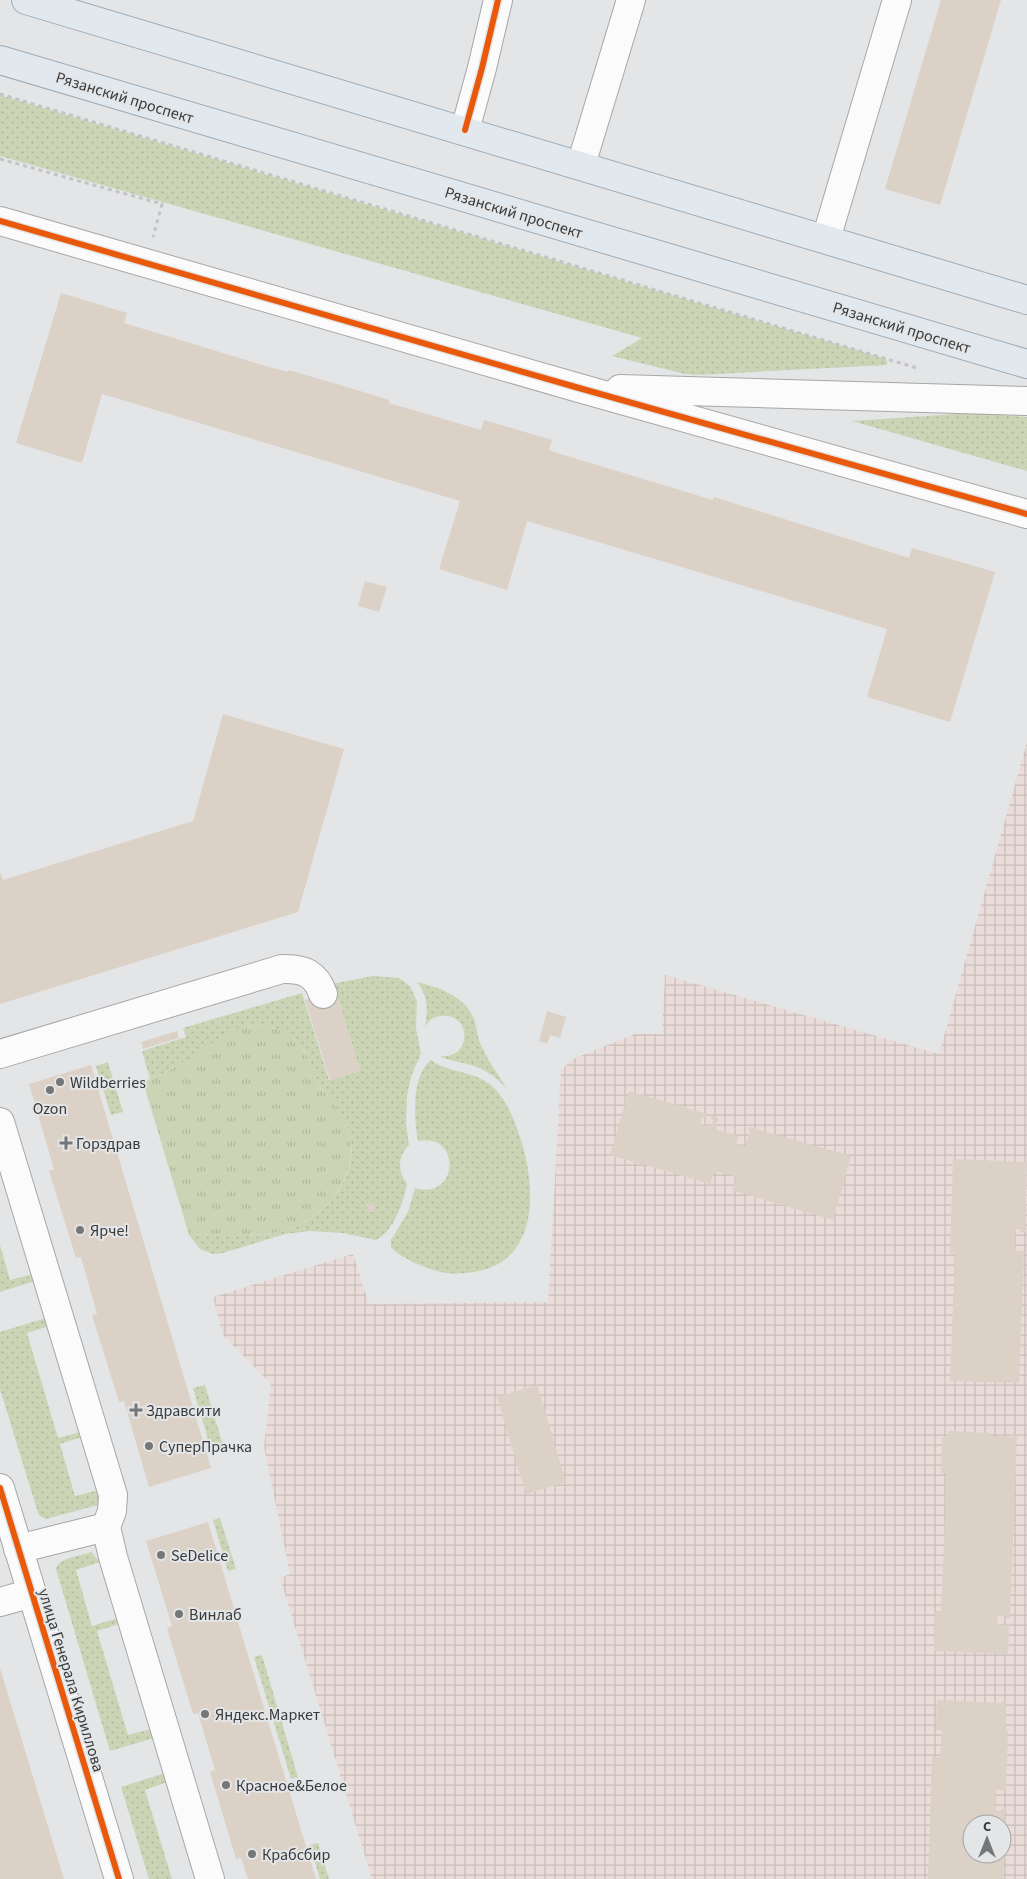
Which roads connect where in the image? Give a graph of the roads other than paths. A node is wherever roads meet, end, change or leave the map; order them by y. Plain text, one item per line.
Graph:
1 (26, 0) edge
2 (498, 0) edge
3 (631, 0) edge
4 (897, 0) edge
5 (0, 60) edge
6 (465, 130) junction
7 (581, 165) junction
8 (0, 221) edge
9 (826, 239) junction
10 (1027, 300) edge
11 (1027, 364) edge
12 (579, 388) junction
13 (1027, 401) edge
14 (1027, 514) edge
15 (324, 994) dead end
16 (0, 1054) edge
17 (0, 1122) edge
18 (0, 1488) edge
19 (106, 1526) junction
20 (18, 1549) junction
21 (32, 1593) junction
22 (0, 1602) edge
23 (118, 1879) edge
24 (210, 1879) edge

1 - 6 main road
2 - 6 street
3 - 7 street
4 - 9 street
5 - 11 main road, Рязанский проспект
6 - 7 main road
7 - 9 main road
8 - 12 street
9 - 10 main road
12 - 13 street
12 - 14 street
15 - 16 street
17 - 19 street
18 - 20 street, улица Генерала Кириллова
19 - 20 street
19 - 24 street
20 - 21 street, улица Генерала Кириллова
21 - 22 street
21 - 23 street, улица Генерала Кириллова

